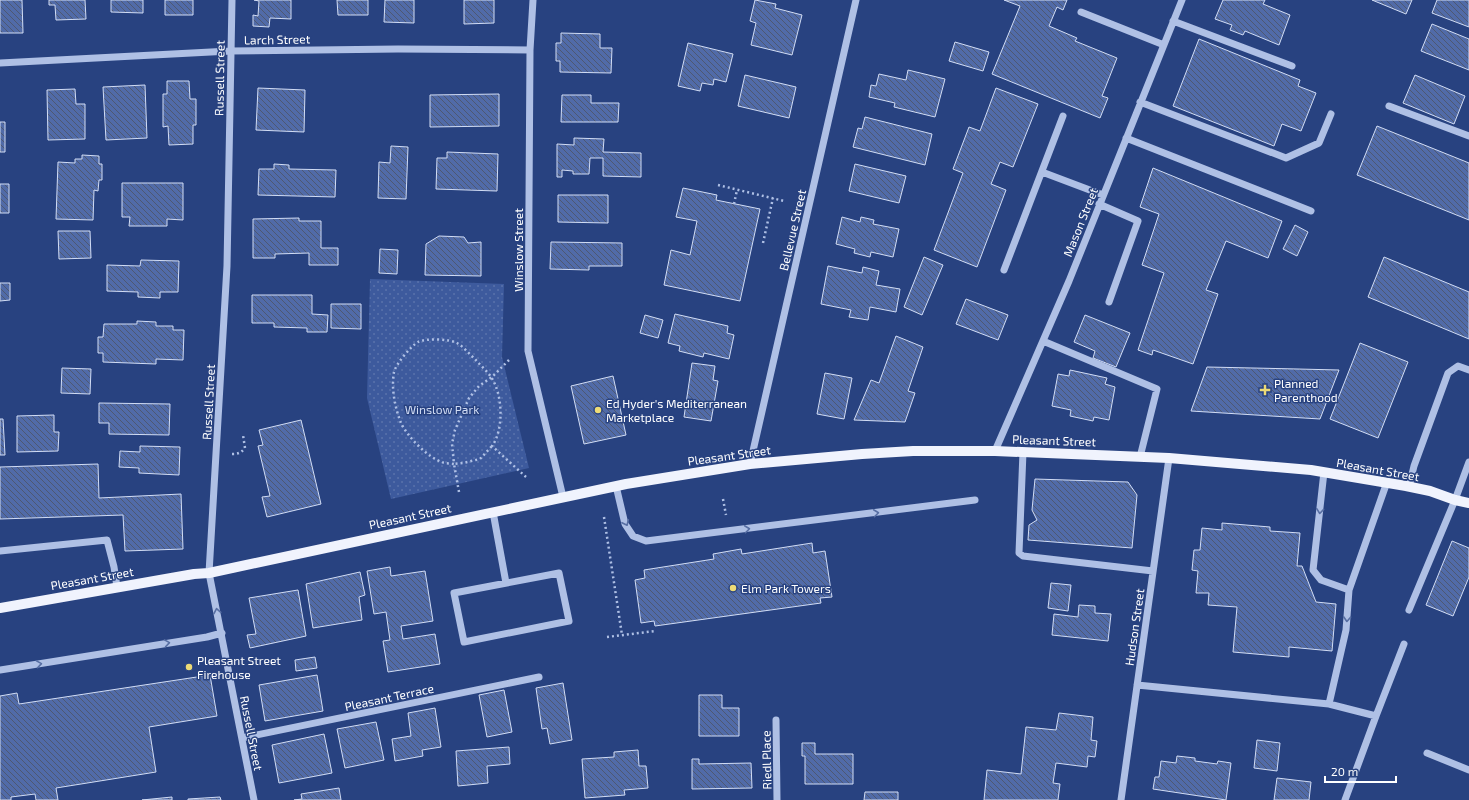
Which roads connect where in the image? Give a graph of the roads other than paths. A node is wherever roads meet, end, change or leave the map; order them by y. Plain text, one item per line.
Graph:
1 (232, 0) edge
2 (532, 0) edge
3 (856, 0) edge
4 (1182, 0) edge
5 (1081, 12) dead end
6 (1173, 21) junction
7 (1164, 44) junction
8 (530, 50) junction
9 (230, 51) junction
10 (0, 63) edge
11 (1292, 66) dead end
12 (1140, 102) junction
13 (1389, 106) dead end
14 (1331, 114) dead end
15 (1063, 116) dead end
16 (1469, 136) edge
17 (1126, 138) junction
18 (1042, 172) junction
19 (1103, 195) junction
20 (1099, 204) junction
21 (1311, 210) dead end
22 (1004, 270) dead end
23 (1109, 302) dead end
24 (1043, 341) junction
25 (1469, 370) edge
26 (995, 451) junction
27 (1023, 452) junction
28 (1140, 456) junction
29 (1168, 458) junction
30 (1469, 462) edge
31 (750, 464) junction
32 (1324, 472) junction
33 (1387, 482) junction
34 (616, 486) junction
35 (1409, 487) junction
36 (563, 497) junction
37 (976, 500) dead end
38 (1455, 500) junction
39 (1469, 503) edge
40 (493, 512) junction
41 (0, 551) edge
42 (1153, 570) junction
43 (209, 573) junction
44 (506, 583) junction
45 (117, 587) junction
46 (1349, 590) junction
47 (0, 608) edge
48 (1409, 610) dead end
49 (222, 633) junction
50 (1404, 644) dead end
51 (0, 670) edge
52 (539, 677) dead end
53 (1137, 686) junction
54 (1329, 704) junction
55 (1376, 716) junction
56 (776, 720) dead end
57 (242, 738) junction
58 (1427, 753) dead end
59 (1469, 770) edge
60 (254, 800) edge
61 (777, 800) edge
62 (1121, 800) edge
63 (1345, 800) edge

1 - 9 street, Russell Street
2 - 8 street, Winslow Street
3 - 31 street, Bellevue Street
4 - 6 street, Mason Street
5 - 7 street
6 - 7 street, Mason Street
6 - 11 street
7 - 12 street, Mason Street
8 - 9 street, Larch Street
8 - 36 street, Winslow Street
9 - 10 street, Larch Street
9 - 43 street, Russell Street
12 - 14 street
12 - 17 street, Mason Street
13 - 16 street
15 - 18 street
17 - 19 street, Mason Street
17 - 21 street
18 - 19 street
18 - 22 street
19 - 20 street, Mason Street
20 - 23 street
20 - 24 street, Mason Street
24 - 26 street, Mason Street
24 - 28 street
25 - 35 street
26 - 27 main road, Pleasant Street
26 - 31 main road, Pleasant Street
27 - 28 main road, Pleasant Street
27 - 42 street
28 - 29 main road, Pleasant Street
29 - 32 main road, Pleasant Street
29 - 42 street, Hudson Street
30 - 38 street
31 - 34 main road, Pleasant Street
32 - 33 main road, Pleasant Street
32 -> 46 street
33 - 35 main road, Pleasant Street
33 - 46 street
34 - 36 main road, Pleasant Street
34 -> 37 street
35 - 38 main road, Pleasant Street
36 - 40 main road, Pleasant Street
38 - 39 main road, Pleasant Street
38 - 48 street
40 - 43 main road, Pleasant Street
40 - 44 street
41 - 45 street
42 - 53 street, Hudson Street
43 - 45 main road, Pleasant Street
49 -> 43 street, Russell Street
44 - 44 street
45 - 47 main road, Pleasant Street
46 -> 54 street
51 -> 49 street
49 - 57 street, Russell Street
50 - 55 street
52 - 57 street, Pleasant Terrace
53 - 54 street
53 - 62 street, Hudson Street
54 - 55 street
55 - 63 street
56 - 61 street, Riedl Place
57 - 60 street, Russell Street
58 - 59 street

